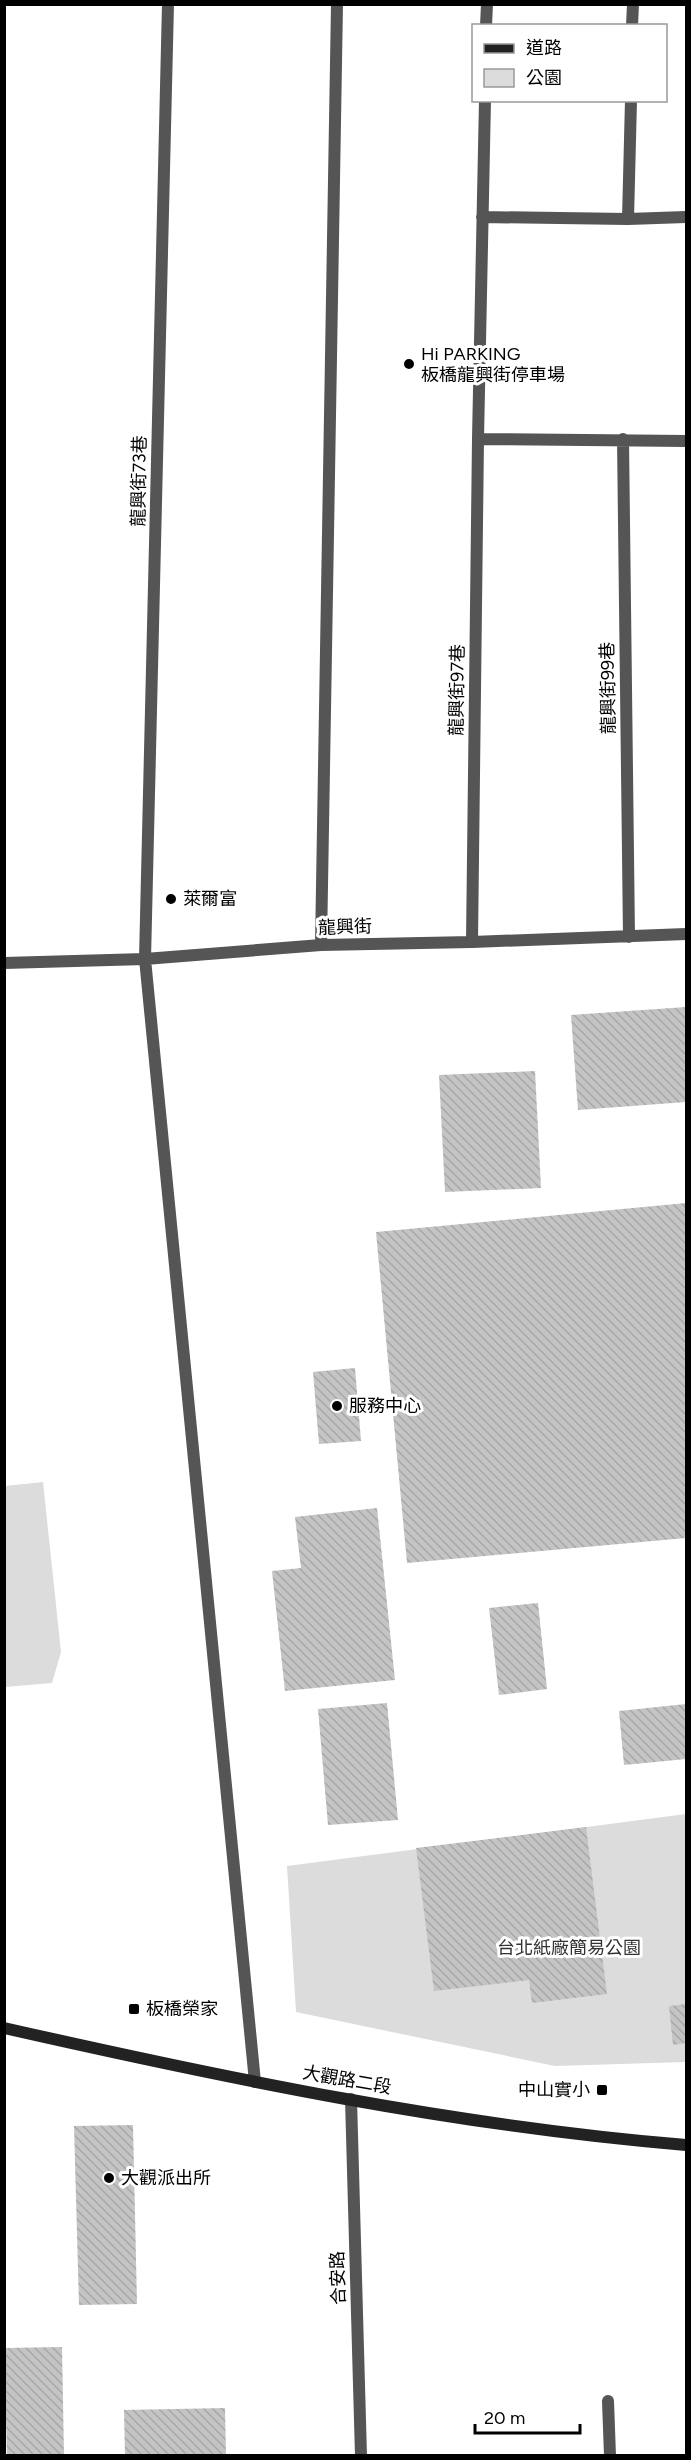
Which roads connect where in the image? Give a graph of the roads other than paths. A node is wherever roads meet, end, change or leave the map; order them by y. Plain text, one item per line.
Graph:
1 (168, 4) edge
2 (337, 4) edge
3 (487, 4) edge
4 (633, 4) edge
5 (486, 24) edge
6 (632, 24) edge
7 (484, 102) edge
8 (631, 102) edge
9 (482, 217) junction
10 (687, 217) edge
11 (628, 219) junction
12 (478, 439) junction
13 (623, 439) junction
14 (687, 441) edge
15 (687, 934) edge
16 (629, 937) junction
17 (472, 942) junction
18 (321, 945) junction
19 (145, 959) junction
20 (4, 963) edge
21 (4, 2028) edge
22 (255, 2082) junction
23 (351, 2099) junction
24 (687, 2145) edge
25 (608, 2401) dead end
26 (361, 2456) edge
27 (610, 2456) edge

1 - 19 street, 龍興街73巷
2 - 18 street
3 - 5 street
4 - 6 street
7 - 9 street, 龍興街97巷
8 - 11 street
9 - 11 street
9 - 12 street, 龍興街97巷
10 - 11 street
12 - 13 street
12 - 17 street, 龍興街97巷
13 - 14 street
13 - 16 street, 龍興街99巷
15 - 16 street, 龍興街
16 - 17 street, 龍興街
17 - 18 street, 龍興街
18 - 19 street, 龍興街
19 - 20 street, 龍興街
19 - 22 street, 龍興街73巷
21 - 22 main road, 大觀路二段
22 - 23 main road, 大觀路二段
23 - 24 main road, 大觀路二段
23 - 26 street, 合安路
25 - 27 street

